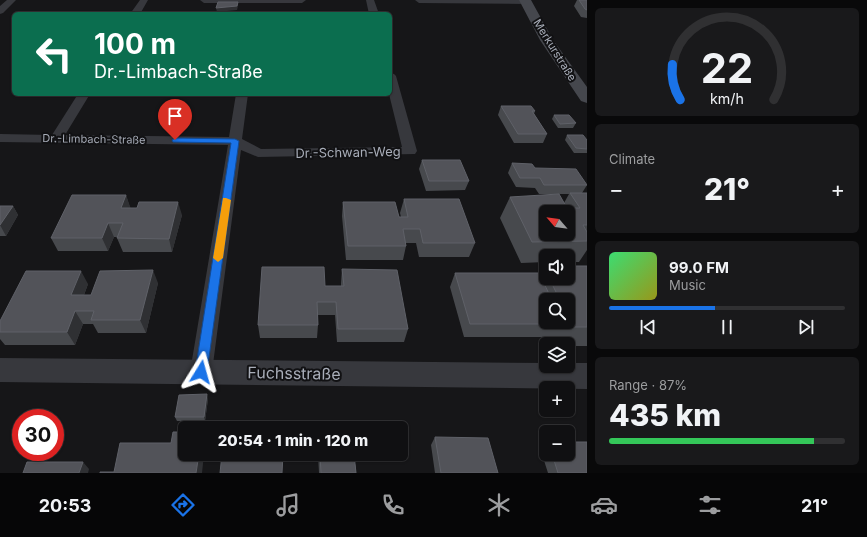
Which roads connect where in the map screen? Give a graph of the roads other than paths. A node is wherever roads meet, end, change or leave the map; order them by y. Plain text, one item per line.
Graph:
1 (12, 0) edge
2 (144, 0) edge
3 (205, 0) edge
4 (302, 0) edge
5 (370, 0) edge
6 (419, 0) edge
7 (526, 0) edge
8 (256, 4) edge
9 (0, 11) edge
10 (136, 12) edge
11 (373, 12) edge
12 (392, 84) edge
13 (83, 96) edge
14 (242, 96) edge
15 (587, 98) edge
16 (0, 138) edge
17 (56, 139) junction
18 (235, 141) junction
19 (0, 370) edge
20 (201, 372) junction
21 (587, 376) edge

1 - 9 street
2 - 10 street
3 - 8 street
4 - 8 street
5 - 11 street
6 - 7 street
7 - 15 main road, Merkurstraße
12 - 18 street, Dr.-Schwan-Weg
13 - 17 street
14 - 18 street
16 - 17 street, Dr.-Limbach-Straße
17 - 18 street, Dr.-Limbach-Straße
18 - 20 street
19 - 20 street, Fuchsstraße
20 - 21 street, Fuchsstraße

